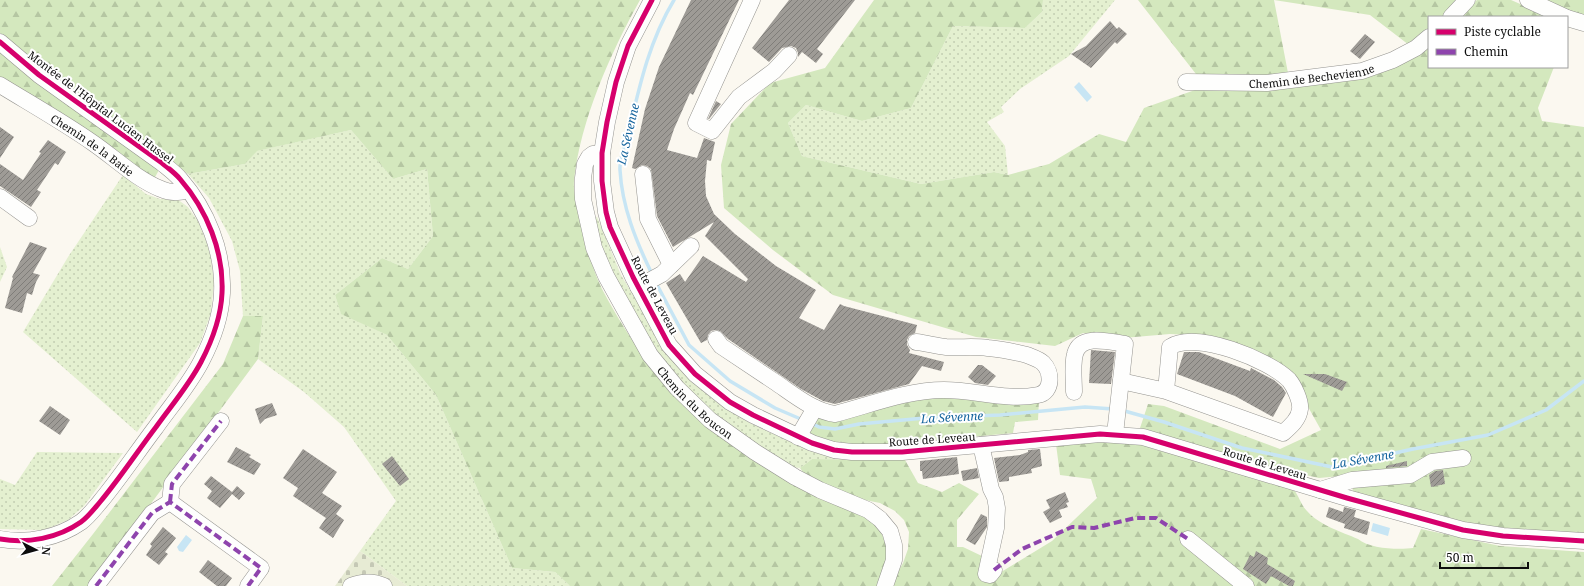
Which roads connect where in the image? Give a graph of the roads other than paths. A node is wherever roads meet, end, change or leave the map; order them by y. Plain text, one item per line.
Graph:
1 (652, 0) edge
2 (752, 0) edge
3 (1468, 0) edge
4 (1528, 0) edge
5 (1452, 16) edge
6 (1562, 16) edge
7 (1568, 18) edge
8 (1584, 22) edge
9 (1428, 38) edge
10 (0, 42) edge
11 (789, 55) dead end
12 (1186, 82) dead end
13 (0, 85) edge
14 (0, 94) edge
15 (18, 96) junction
16 (602, 153) junction
17 (643, 174) dead end
18 (188, 190) junction
19 (0, 197) edge
20 (29, 218) dead end
21 (691, 246) dead end
22 (655, 277) junction
23 (716, 340) dead end
24 (916, 342) dead end
25 (1122, 381) junction
26 (1166, 391) junction
27 (1074, 392) dead end
28 (812, 412) junction
29 (221, 421) dead end
30 (800, 434) junction
31 (1114, 434) junction
32 (981, 445) junction
33 (1463, 458) dead end
34 (1320, 490) junction
35 (170, 502) junction
36 (0, 539) edge
37 (1188, 539) dead end
38 (1584, 541) edge
39 (994, 570) dead end
40 (374, 585) edge
41 (96, 586) edge
42 (248, 586) edge
43 (351, 586) edge
44 (885, 586) edge
45 (1246, 586) edge

1 - 16 street, Route de Leveau
2 - 11 street
3 - 5 street
4 - 6 street
7 - 8 street
9 - 12 street, Chemin de Bechevienne
10 - 18 street, Montée de l'Hôpital Lucien Hussel
13 - 15 street, Chemin de la Batie
14 - 15 street
15 - 18 street, Chemin de la Batie
16 - 22 street, Route de Leveau
16 - 44 street, Chemin du Boucon
17 - 22 street
18 - 36 street, Montée de l'Hôpital Lucien Hussel
19 - 20 street
21 - 22 street
22 - 30 street, Route de Leveau
23 - 28 street
24 - 28 street
25 - 26 street
25 - 27 street
25 - 31 street
26 - 26 street
28 - 30 street
29 - 35 street
30 - 32 street, Route de Leveau
31 - 32 street, Route de Leveau
31 - 34 street, Route de Leveau
32 - 39 street
33 - 34 street
34 - 38 street, Route de Leveau
35 - 41 street
35 - 42 street
37 - 45 street
40 - 43 street

